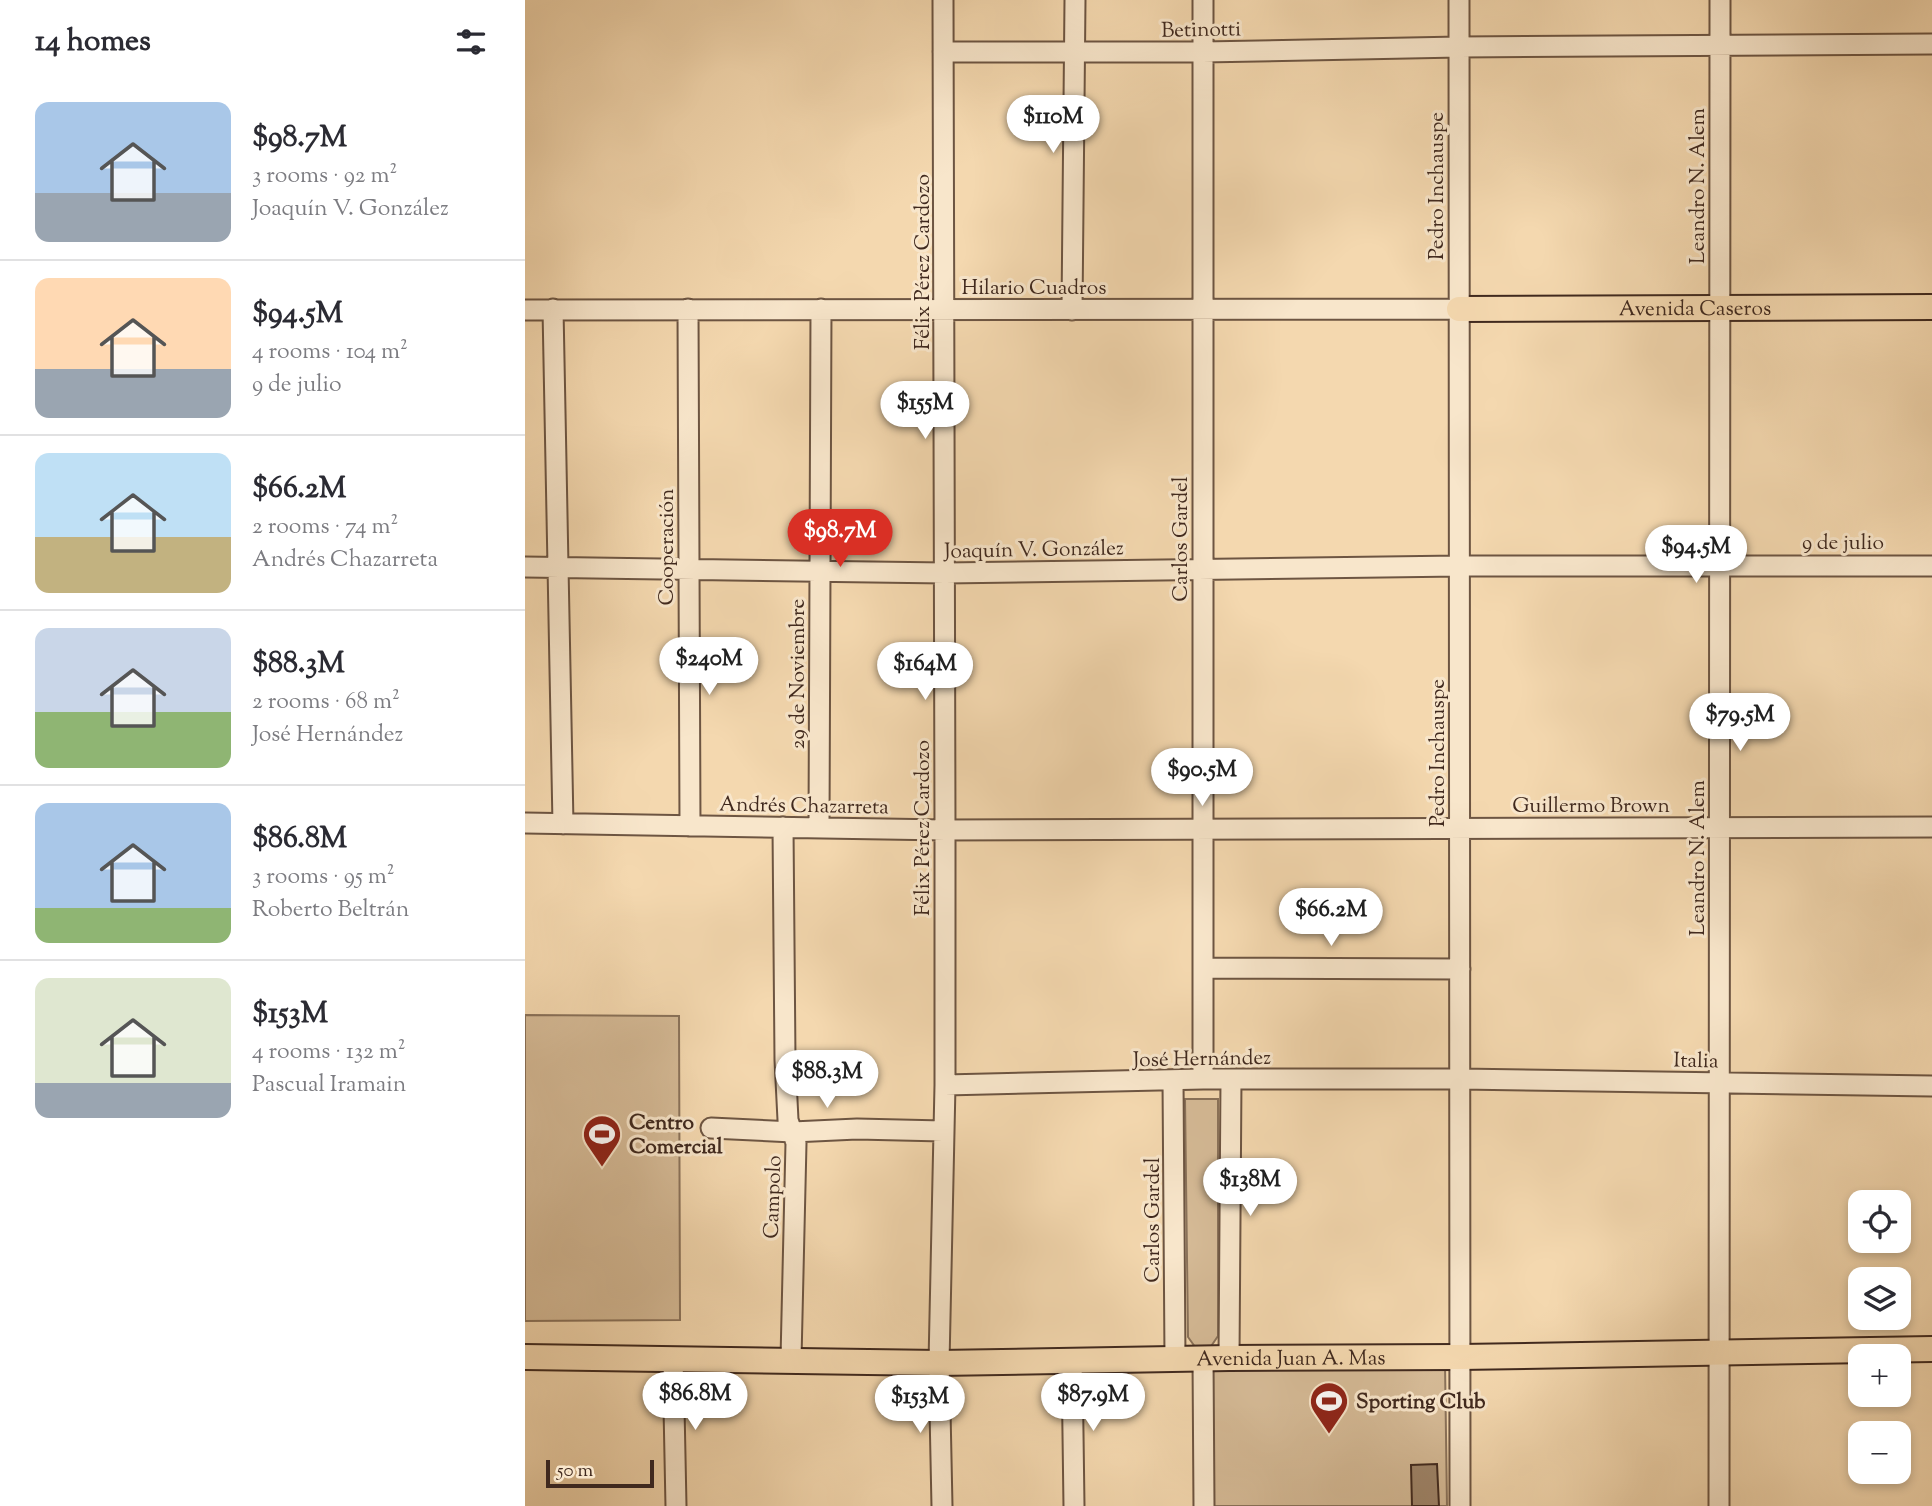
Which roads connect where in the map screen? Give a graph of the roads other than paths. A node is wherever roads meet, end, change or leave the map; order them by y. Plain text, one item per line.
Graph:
1 (943, 0) edge
2 (1075, 0) edge
3 (1203, 0) edge
4 (1459, 0) edge
5 (1720, 0) edge
6 (1932, 44) edge
7 (1720, 45) junction
8 (1459, 47) junction
9 (943, 52) junction
10 (1074, 52) junction
11 (1203, 52) junction
12 (1932, 307) edge
13 (1720, 308) junction
14 (553, 309) junction
15 (688, 309) junction
16 (1459, 309) junction
17 (525, 310) edge
18 (821, 310) junction
19 (945, 310) junction
20 (1072, 310) junction
21 (1203, 310) junction
22 (1720, 565) junction
23 (1459, 566) junction
24 (1932, 566) edge
25 (525, 567) edge
26 (557, 567) junction
27 (688, 569) junction
28 (1203, 570) junction
29 (820, 571) junction
30 (945, 573) junction
31 (525, 823) edge
32 (563, 824) junction
33 (690, 826) junction
34 (783, 827) junction
35 (1720, 827) junction
36 (1932, 827) edge
37 (820, 828) junction
38 (1203, 828) junction
39 (1459, 828) junction
40 (945, 830) junction
41 (1203, 968) junction
42 (1459, 969) junction
43 (1203, 1079) junction
44 (1231, 1079) junction
45 (1460, 1079) junction
46 (1173, 1080) junction
47 (1719, 1083) junction
48 (944, 1085) junction
49 (1932, 1086) edge
50 (711, 1128) dead end
51 (943, 1131) junction
52 (793, 1132) junction
53 (1932, 1349) edge
54 (1719, 1352) junction
55 (525, 1357) edge
56 (1460, 1357) junction
57 (673, 1358) junction
58 (1203, 1358) junction
59 (1229, 1358) junction
60 (790, 1359) junction
61 (1175, 1359) junction
62 (1072, 1361) junction
63 (939, 1363) junction
64 (676, 1506) edge
65 (942, 1506) edge
66 (1075, 1506) edge
67 (1204, 1506) edge
68 (1460, 1506) edge
69 (1719, 1506) edge

1 - 9 street, Félix Pérez Cardozo
2 - 10 street
3 - 11 street, Carlos Gardel
4 - 8 street, Pedro Inchauspe
5 - 7 street, Leandro N. Alem
6 - 7 street, Betinotti
7 - 8 street, Betinotti
7 - 13 street, Leandro N. Alem
8 - 11 street, Betinotti
8 - 16 street, Pedro Inchauspe
9 - 10 street, Betinotti
9 - 19 street, Félix Pérez Cardozo
10 - 11 street, Betinotti
10 - 20 street
11 - 21 street, Carlos Gardel
12 - 13 main road, Avenida Caseros
13 - 16 main road, Avenida Caseros
13 - 22 street, Leandro N. Alem
14 - 15 street, Hilario Cuadros
14 - 17 street, Hilario Cuadros
14 - 26 street
15 - 18 street, Hilario Cuadros
15 - 27 street, Cooperación
16 - 21 street, Hilario Cuadros
16 - 23 street, Pedro Inchauspe
18 - 19 street, Hilario Cuadros
18 - 29 street, 29 de Noviembre
19 - 20 street, Hilario Cuadros
19 - 30 street, Félix Pérez Cardozo
20 - 21 street, Hilario Cuadros
21 - 28 street, Carlos Gardel
22 - 23 street, 9 de julio
22 - 24 street, 9 de julio
22 - 35 street, Leandro N. Alem
23 - 28 street, Joaquín V. González
23 - 39 street, Pedro Inchauspe
25 - 26 street, Joaquín V. González
26 - 27 street, Joaquín V. González
26 - 32 street
27 - 29 street, Joaquín V. González
27 - 33 street, Cooperación
28 - 30 street, Joaquín V. González
28 - 38 street, Carlos Gardel
29 - 30 street, Joaquín V. González
29 - 37 street, 29 de Noviembre
30 - 40 street, Félix Pérez Cardozo
31 - 32 street, Andrés Chazarreta
32 - 33 street, Andrés Chazarreta
33 - 34 street, Andrés Chazarreta
34 - 37 street, Andrés Chazarreta
34 - 52 street, Campolo
35 - 36 street, Guillermo Brown
35 - 39 street, Guillermo Brown
35 - 47 street, Leandro N. Alem
37 - 40 street, Andrés Chazarreta
38 - 39 street, Andrés Chazarreta
38 - 40 street, Andrés Chazarreta
38 - 41 street, Carlos Gardel
39 - 42 street, Pedro Inchauspe
40 - 48 street, Félix Pérez Cardozo
41 - 42 street
41 - 43 street, Carlos Gardel
42 - 45 street, Pedro Inchauspe
43 - 44 street, José Hernández
43 - 46 street, José Hernández
44 - 45 street, José Hernández
44 - 59 street
45 - 47 street, Italia
45 - 56 street, Pedro Inchauspe
46 - 48 street, José Hernández
46 - 61 street, Carlos Gardel
47 - 49 street, Italia
47 - 54 street, Leandro N. Alem
48 - 51 street, Félix Pérez Cardozo
50 - 52 street
51 - 52 street
51 - 63 street, Félix Pérez Cardozo
52 - 60 street, Campolo
53 - 54 main road, Avenida Juan A. Mas
54 - 56 main road, Avenida Juan A. Mas
54 - 69 street, Leandro N. Alem
55 - 57 main road, Avenida Juan A. Mas
56 - 59 main road, Avenida Juan A. Mas
56 - 68 street, Pedro Inchauspe
57 - 60 main road, Avenida Juan A. Mas
57 - 64 street
58 - 59 main road, Avenida Juan A. Mas
58 - 61 main road, Avenida Juan A. Mas
58 - 67 street
60 - 63 main road, Avenida Juan A. Mas
61 - 62 main road, Avenida Juan A. Mas
62 - 63 main road, Avenida Juan A. Mas
62 - 66 street
63 - 65 street, Félix Pérez Cardozo

